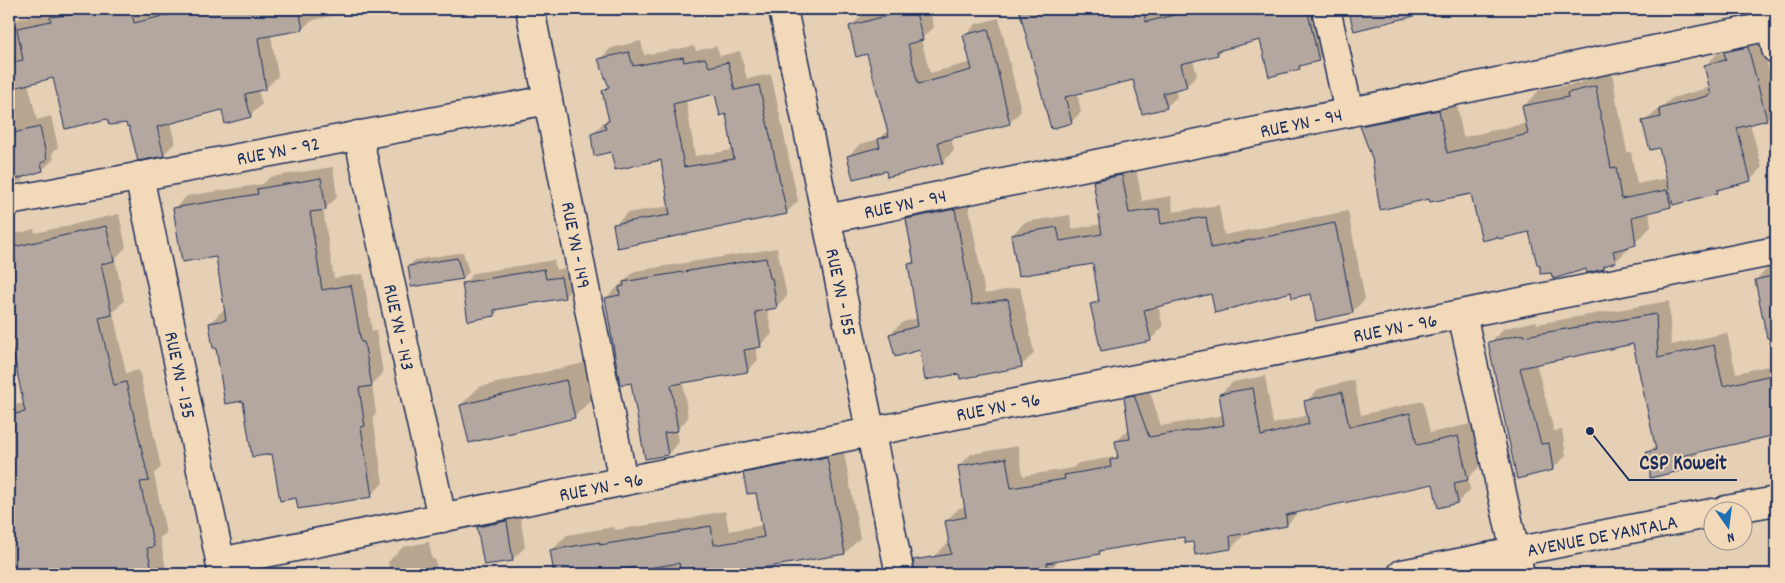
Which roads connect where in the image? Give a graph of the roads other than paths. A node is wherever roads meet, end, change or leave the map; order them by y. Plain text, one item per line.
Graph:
1 (530, 9) edge
2 (783, 9) edge
3 (1326, 9) edge
4 (1773, 27) edge
5 (548, 100) junction
6 (1349, 112) junction
7 (358, 135) junction
8 (139, 176) junction
9 (9, 201) edge
10 (827, 218) junction
11 (1776, 251) edge
12 (1462, 314) junction
13 (871, 432) junction
14 (624, 482) junction
15 (1776, 500) edge
16 (1752, 505) edge
17 (1702, 516) edge
18 (442, 518) junction
19 (1518, 563) edge
20 (222, 568) edge
21 (900, 574) edge
22 (1402, 574) edge

1 - 5 street, RUE YN - 149
2 - 10 street, RUE YN - 155
3 - 6 street
4 - 6 street, RUE YN - 94
5 - 7 street, RUE YN - 92
5 - 14 street, RUE YN - 149
6 - 10 street, RUE YN - 94
7 - 8 street, RUE YN - 92
7 - 18 street, RUE YN - 143
8 - 9 street, RUE YN - 92
8 - 20 street, RUE YN - 135
10 - 13 street, RUE YN - 155
11 - 12 street, RUE YN - 96
12 - 13 street, RUE YN - 96
12 - 19 street
13 - 14 street, RUE YN - 96
13 - 21 street, RUE YN - 155
14 - 18 street, RUE YN - 96
15 - 16 street
17 - 19 street, AVENUE DE YANTALA
18 - 20 street, RUE YN - 96
19 - 22 street, AVENUE DE YANTALA

